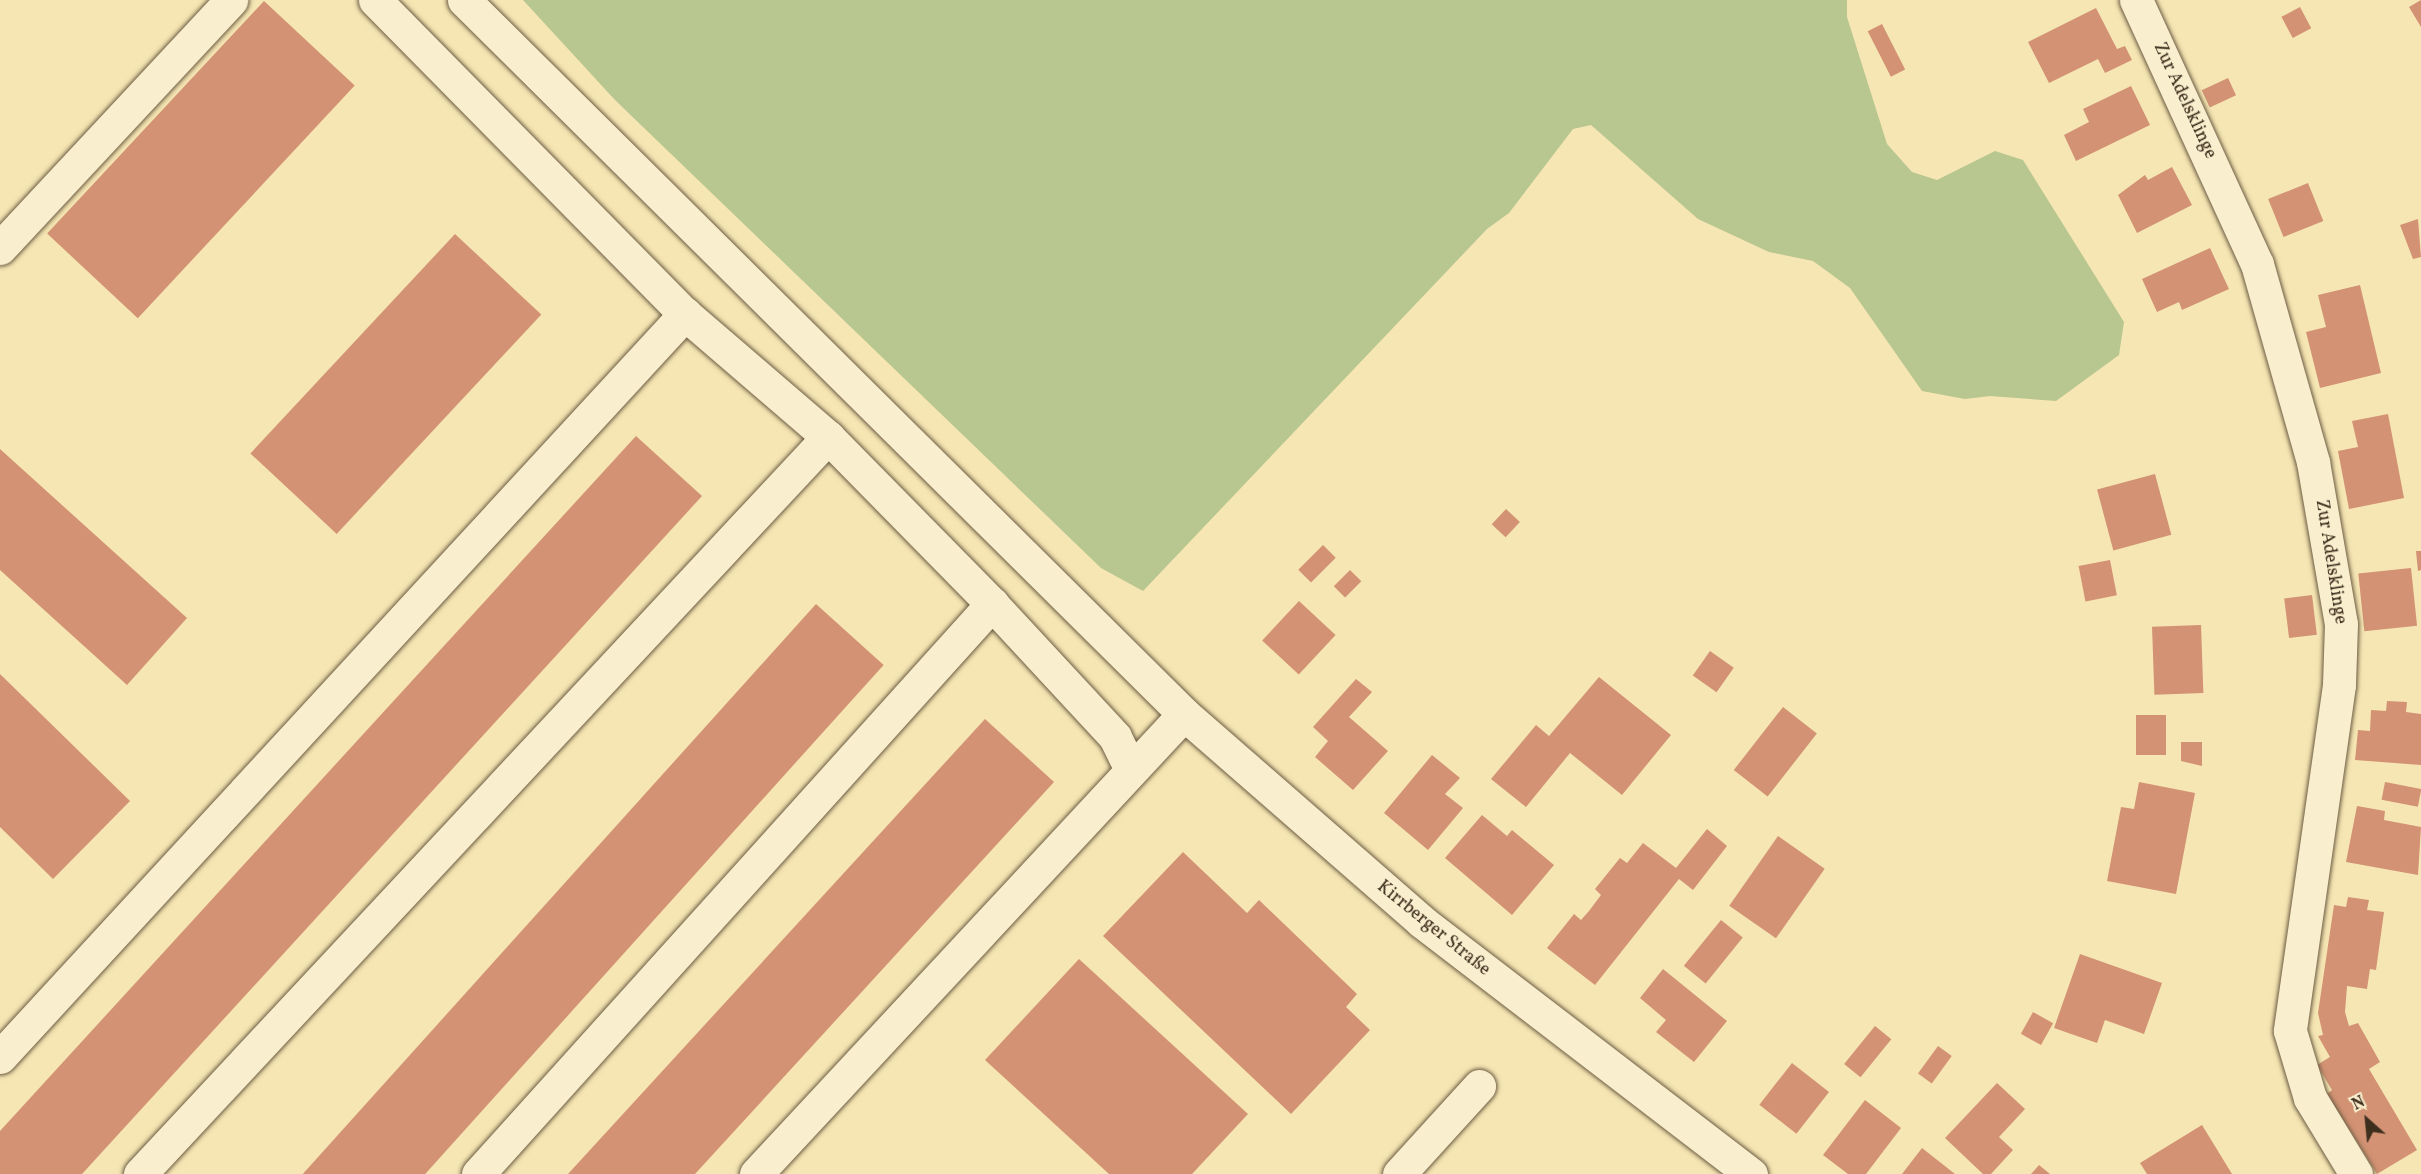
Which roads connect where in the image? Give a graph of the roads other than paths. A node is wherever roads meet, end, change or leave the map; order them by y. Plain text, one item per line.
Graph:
1 (231, 0) edge
2 (375, 0) edge
3 (464, 0) edge
4 (2136, 0) edge
5 (0, 248) edge
6 (685, 314) junction
7 (828, 437) junction
8 (992, 604) junction
9 (1184, 714) junction
10 (1130, 768) junction
11 (0, 1057) edge
12 (1479, 1086) dead end
13 (1731, 1168) edge
14 (140, 1174) edge
15 (478, 1174) edge
16 (756, 1174) edge
17 (1399, 1174) edge
18 (2356, 1174) edge

1 - 5 street
2 - 6 street
3 - 9 street, Kirrberger Straße
4 - 18 street, Zur Adelsklinge
6 - 7 street
6 - 11 street
7 - 8 street
7 - 14 street
8 - 10 street
8 - 15 street
9 - 10 street
9 - 13 street, Kirrberger Straße
10 - 16 street
12 - 17 street

